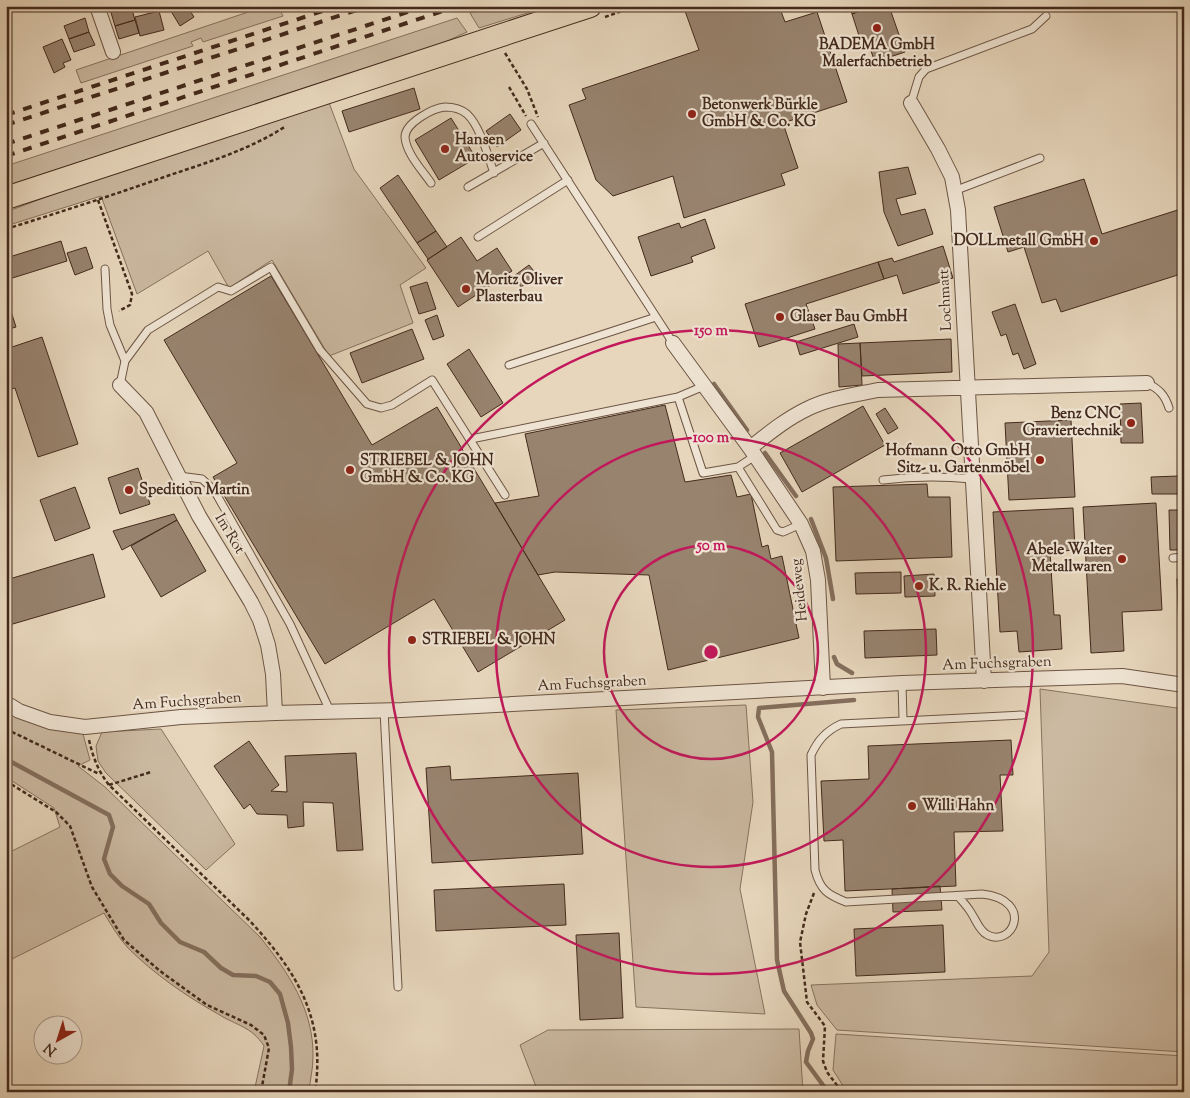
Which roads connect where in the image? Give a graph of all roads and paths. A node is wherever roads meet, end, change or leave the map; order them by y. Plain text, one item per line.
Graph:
1 (97, 6) edge
2 (636, 6) edge
3 (595, 12) edge
4 (1046, 16) dead end
5 (503, 50) dead end
6 (113, 52) dead end
7 (509, 88) dead end
8 (911, 103) joint
9 (531, 124) joint
10 (288, 125) dead end
11 (544, 143) junction
12 (1040, 158) dead end
13 (494, 173) junction
14 (568, 180) junction
15 (431, 183) dead end
16 (468, 187) dead end
17 (954, 191) junction
18 (6, 198) edge
19 (98, 200) junction
20 (6, 229) edge
21 (478, 237) dead end
22 (105, 269) dead end
23 (108, 316) junction
24 (656, 317) junction
25 (673, 343) joint
26 (125, 361) junction
27 (509, 365) dead end
28 (1147, 383) joint
29 (120, 385) joint
30 (704, 386) junction
31 (967, 387) junction
32 (678, 397) junction
33 (1169, 408) dead end
34 (470, 439) junction
35 (752, 452) junction
36 (738, 467) junction
37 (178, 476) junction
38 (972, 479) junction
39 (883, 480) dead end
40 (505, 495) dead end
41 (801, 524) junction
42 (1184, 557) edge
43 (1173, 558) dead end
44 (984, 681) junction
45 (902, 684) junction
46 (1184, 684) edge
47 (823, 688) junction
48 (6, 703) edge
49 (384, 710) junction
50 (330, 711) junction
51 (275, 713) junction
52 (1022, 715) dead end
53 (903, 720) junction
54 (86, 727) junction
55 (6, 729) edge
56 (150, 772) dead end
57 (101, 774) junction
58 (6, 781) edge
59 (109, 785) junction
60 (818, 882) junction
61 (958, 896) junction
62 (398, 987) dead end
63 (261, 1092) edge
64 (315, 1092) edge
65 (842, 1092) edge

1 - 6 street
2 - 3 path
3 - 18 main road
4 - 8 lane
5 - 11 path
7 - 9 path
8 - 17 street, Lochmatt
9 - 11 lane
10 - 19 path
11 - 13 lane
11 - 14 lane
12 - 17 lane
13 - 15 lane
13 - 16 lane
14 - 21 lane
14 - 24 lane
17 - 31 street, Lochmatt
19 - 20 path
19 - 23 path
22 - 23 lane
23 - 26 lane
24 - 25 lane
24 - 27 lane
25 - 30 street, Heideweg
26 - 29 lane
26 - 34 lane
28 - 31 street
28 - 33 lane
29 - 37 street, Im Rot
30 - 32 lane
30 - 35 street, Heideweg
31 - 35 street
31 - 38 street, Lochmatt
32 - 34 lane
32 - 36 lane
34 - 40 lane
35 - 36 lane
35 - 41 street, Heideweg
36 - 41 lane
37 - 50 lane
37 - 51 street, Im Rot
38 - 39 lane
38 - 44 street, Lochmatt
41 - 47 street, Heideweg
42 - 43 lane
44 - 45 street, Am Fuchsgraben
44 - 46 street, Am Fuchsgraben
45 - 47 street, Am Fuchsgraben
45 - 53 lane
47 - 49 street, Am Fuchsgraben
48 - 54 street, Am Fuchsgraben
49 - 50 street, Am Fuchsgraben
49 - 62 lane
50 - 51 street, Am Fuchsgraben
51 - 54 street, Am Fuchsgraben
52 - 53 lane
53 - 60 lane
54 - 57 path
55 - 57 path
56 - 59 path
57 - 59 path
58 - 63 path
59 - 64 path
60 - 61 lane
60 - 65 path
61 - 61 lane

